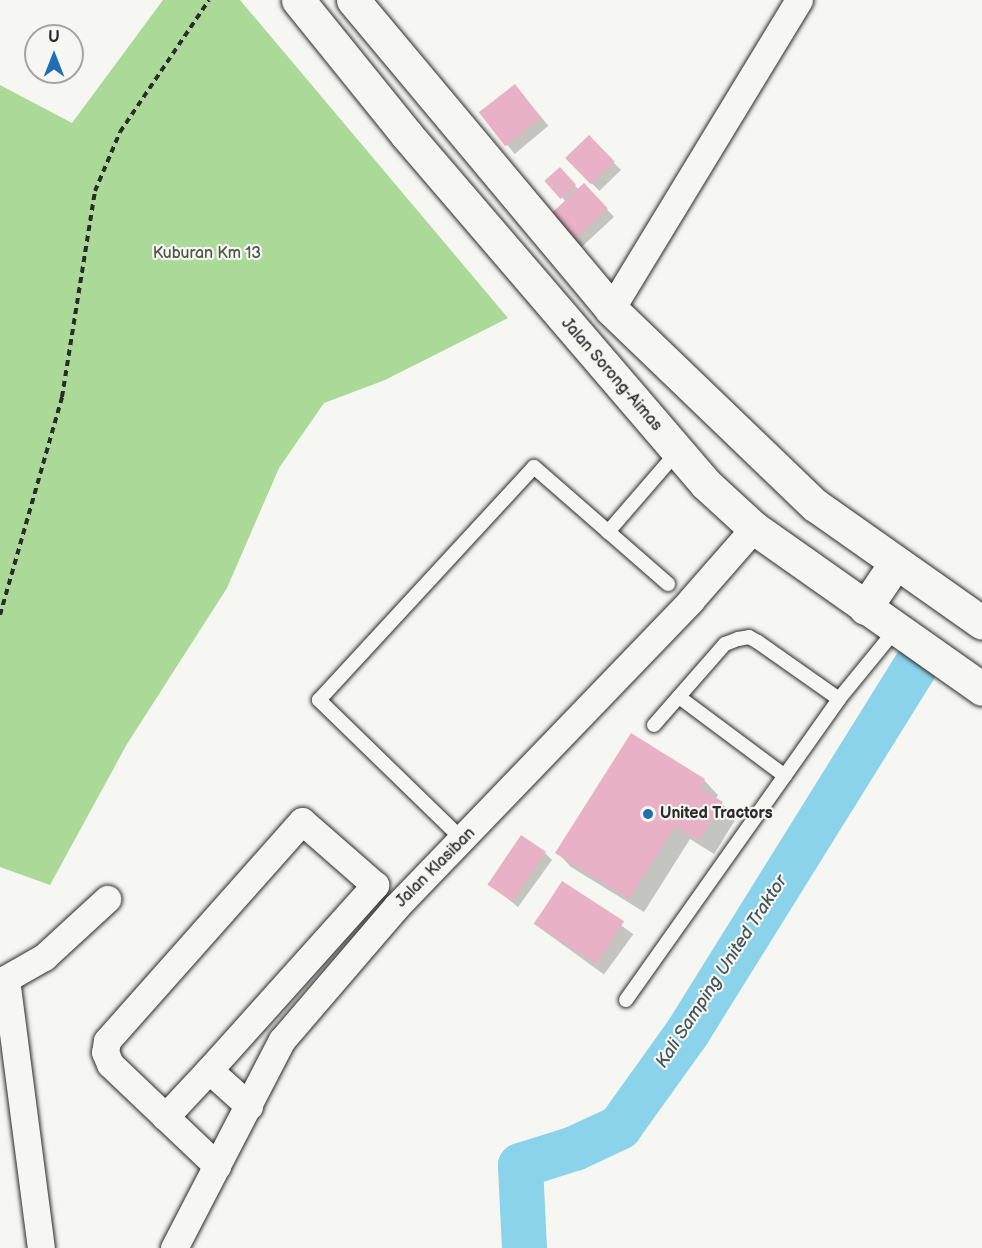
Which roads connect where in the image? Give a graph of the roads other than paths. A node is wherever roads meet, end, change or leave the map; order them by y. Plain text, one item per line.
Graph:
1 (298, 0) edge
2 (353, 0) edge
3 (799, 0) edge
4 (611, 309) junction
5 (677, 453) junction
6 (754, 528) junction
7 (608, 532) junction
8 (896, 562) junction
9 (668, 584) dead end
10 (865, 608) junction
11 (982, 623) edge
12 (896, 629) junction
13 (982, 689) edge
14 (679, 697) junction
15 (839, 699) junction
16 (654, 725) dead end
17 (785, 776) junction
18 (463, 840) junction
19 (375, 885) junction
20 (107, 899) dead end
21 (397, 906) junction
22 (3, 981) edge
23 (626, 1000) dead end
24 (209, 1070) junction
25 (249, 1106) junction
26 (165, 1117) junction
27 (217, 1166) junction
28 (41, 1248) edge
29 (174, 1248) edge

1 - 5 highway, Jalan Sorong-Aimas
2 - 4 highway
3 - 4 street
4 - 8 highway
5 - 6 highway, Jalan Sorong-Aimas
5 - 7 lane
6 - 10 highway, Jalan Sorong-Aimas
6 - 18 street, Jalan Klasiban
7 - 9 lane
7 - 18 lane
8 - 10 highway
8 - 11 highway
10 - 12 highway, Jalan Sorong-Aimas
12 - 13 highway, Jalan Sorong-Aimas
12 - 15 lane
14 - 15 lane
14 - 16 lane
14 - 17 lane
15 - 17 lane
17 - 23 lane
18 - 21 street, Jalan Klasiban
19 - 21 street
19 - 24 street
19 - 26 street
20 - 22 street
21 - 25 street, Jalan Klasiban
22 - 28 street
24 - 25 street
24 - 26 street
25 - 27 street, Jalan Klasiban
26 - 27 street
27 - 29 street, Jalan Klasiban

